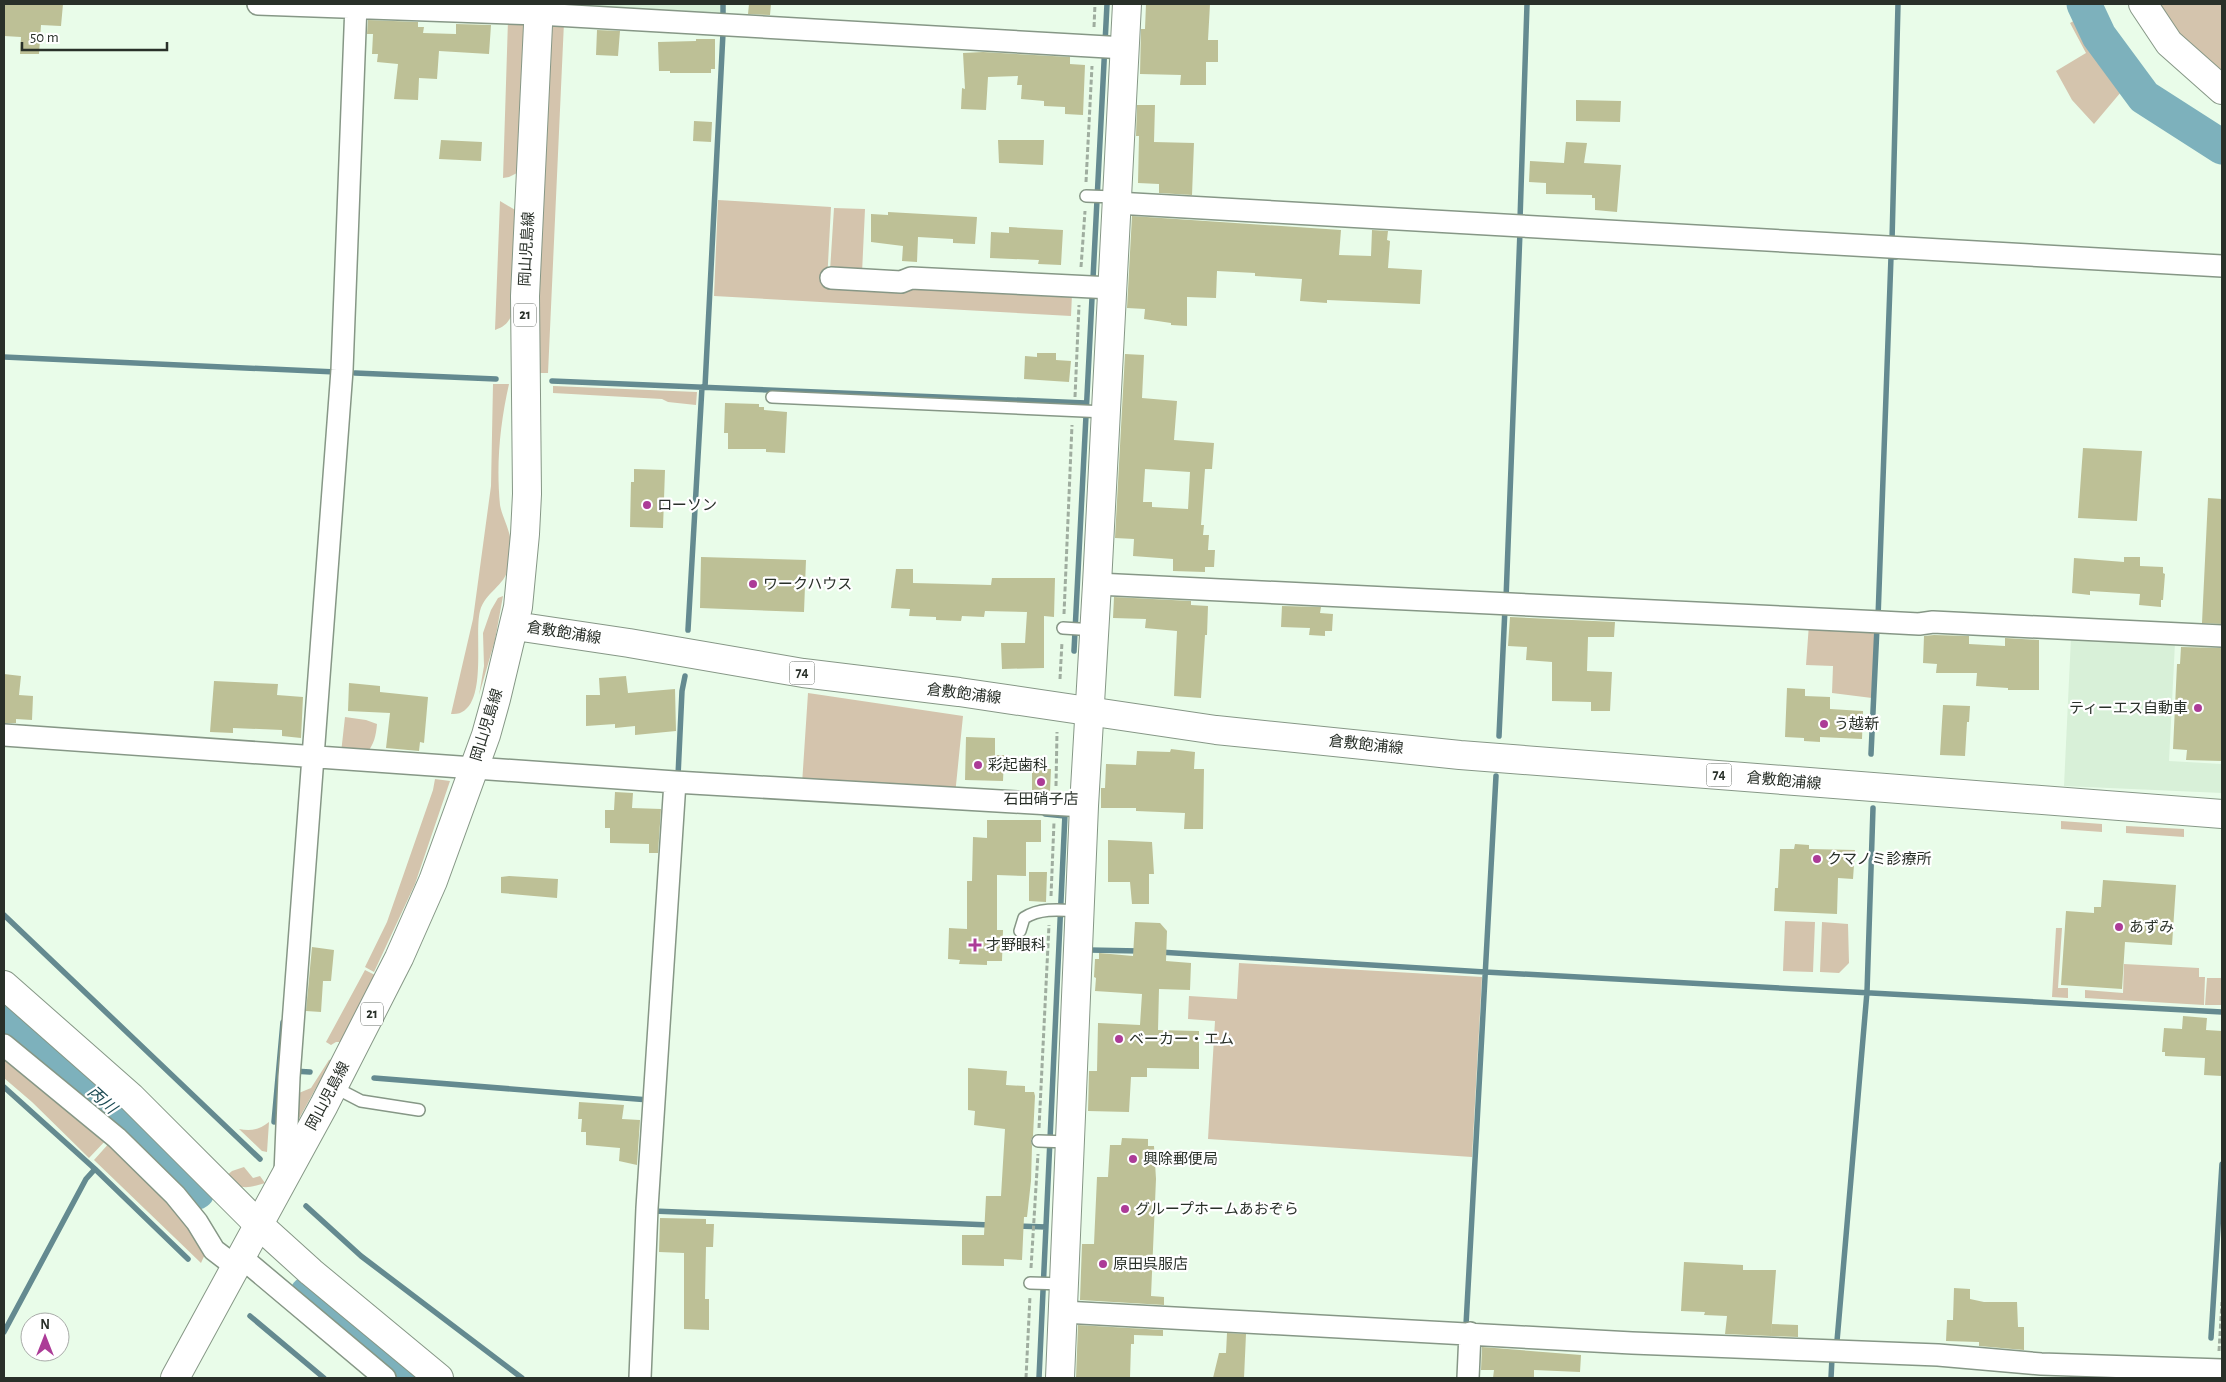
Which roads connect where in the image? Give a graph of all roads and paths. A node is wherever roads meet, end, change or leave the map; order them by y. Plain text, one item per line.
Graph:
1 (258, 4) edge
2 (1127, 4) edge
3 (2143, 4) edge
4 (351, 6) edge
5 (538, 9) edge
6 (1111, 48) junction
7 (2222, 90) edge
8 (1087, 196) dead end
9 (1112, 199) junction
10 (2222, 266) edge
11 (831, 278) dead end
12 (1098, 288) junction
13 (772, 397) dead end
14 (1076, 411) junction
15 (1100, 412) junction
16 (1098, 584) junction
17 (515, 626) junction
18 (1065, 629) junction
19 (1089, 630) junction
20 (2222, 636) edge
21 (1060, 679) dead end
22 (1090, 712) junction
23 (1057, 732) dead end
24 (4, 735) edge
25 (314, 764) junction
26 (474, 766) junction
27 (675, 782) junction
28 (1065, 808) junction
29 (2222, 814) edge
30 (1052, 910) junction
31 (1076, 911) junction
32 (1020, 931) dead end
33 (4, 986) edge
34 (4, 1045) edge
35 (334, 1087) junction
36 (419, 1110) dead end
37 (1053, 1142) junction
38 (285, 1177) junction
39 (259, 1224) junction
40 (238, 1262) junction
41 (1032, 1283) junction
42 (1058, 1283) junction
43 (2222, 1302) edge
44 (1063, 1312) junction
45 (1470, 1337) junction
46 (2220, 1370) edge
47 (175, 1378) edge
48 (385, 1378) edge
49 (439, 1378) edge
50 (640, 1378) edge
51 (1026, 1378) edge
52 (1060, 1378) edge
53 (1468, 1378) edge

1 - 4 street
2 - 6 main road
3 - 7 main road
4 - 5 street
4 - 25 street
5 - 6 street
5 - 17 main road, 岡山児島線 / 21
6 - 9 main road
8 - 9 lane
9 - 10 street
9 - 12 main road
11 - 12 street
12 - 15 main road
13 - 14 lane
14 - 15 lane
14 - 18 path
15 - 16 main road
16 - 19 main road
16 - 20 street
17 - 22 main road, 倉敷飽浦線 / 74
17 - 26 main road, 岡山児島線 / 21
18 - 19 lane
18 - 21 path
19 - 22 main road
22 - 28 main road
22 - 29 main road, 倉敷飽浦線 / 74
23 - 28 path
24 - 25 street
25 - 26 street
25 - 38 street
26 - 27 street
26 - 35 main road, 岡山児島線 / 21
27 - 28 street
27 - 50 street
28 - 30 path
28 - 31 main road
30 - 31 lane
30 - 32 lane
30 - 37 path
31 - 37 main road
33 - 39 main road
34 - 40 street
35 - 36 lane
35 - 38 main road, 岡山児島線 / 21
37 - 41 path
37 - 42 main road
38 - 39 main road, 岡山児島線 / 21
39 - 40 main road, 岡山児島線 / 21
39 - 49 main road
40 - 47 main road, 岡山児島線 / 21
40 - 48 street
41 - 42 lane
41 - 51 path
42 - 44 main road
43 - 46 path
44 - 45 street
44 - 52 main road
45 - 46 street
45 - 53 street

